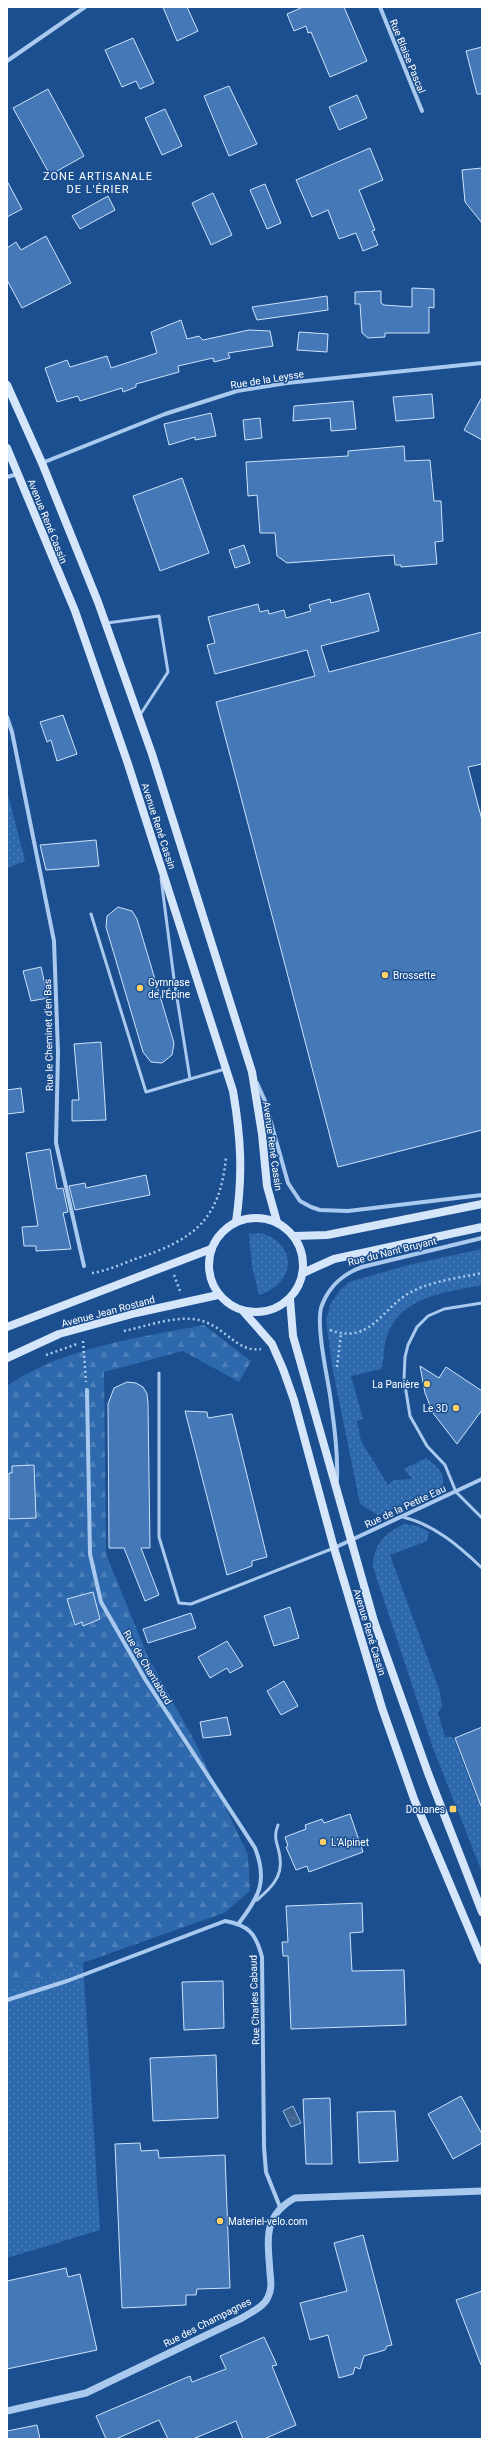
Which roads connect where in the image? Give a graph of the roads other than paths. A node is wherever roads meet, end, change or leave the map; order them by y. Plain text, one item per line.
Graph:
1 (85, 7) edge
2 (380, 7) edge
3 (7, 61) edge
4 (422, 111) dead end
5 (482, 363) edge
6 (7, 385) edge
7 (7, 448) edge
8 (42, 463) junction
9 (18, 474) junction
10 (7, 477) edge
11 (106, 624) junction
12 (139, 717) junction
13 (7, 718) edge
14 (158, 858) junction
15 (91, 914) dead end
16 (225, 1069) junction
17 (252, 1072) junction
18 (190, 1079) junction
19 (482, 1195) edge
20 (482, 1204) edge
21 (236, 1222) junction
22 (277, 1222) junction
23 (482, 1227) edge
24 (294, 1236) junction
25 (482, 1238) edge
26 (211, 1249) junction
27 (84, 1266) road end
28 (303, 1273) junction
29 (218, 1295) junction
30 (290, 1299) junction
31 (482, 1303) edge
32 (244, 1312) junction
33 (7, 1328) edge
34 (321, 1328) joint
35 (7, 1358) edge
36 (159, 1373) dead end
37 (87, 1390) road end
38 (482, 1479) edge
39 (337, 1485) junction
40 (456, 1492) junction
41 (403, 1517) junction
42 (482, 1518) edge
43 (350, 1542) junction
44 (334, 1548) junction
45 (482, 1568) edge
46 (278, 1825) dead end
47 (257, 1900) junction
48 (482, 1912) edge
49 (239, 1923) junction
50 (482, 1960) edge
51 (7, 2000) edge
52 (482, 2191) edge
53 (280, 2207) junction
54 (7, 2410) edge

1 - 3 street
2 - 4 street, Rue Blaise Pascal
5 - 8 street, Rue de la Leysse
6 - 8 main road, Avenue René Cassin
7 - 9 main road, Avenue René Cassin
8 - 11 main road, Avenue René Cassin
9 - 10 street
9 - 14 main road, Avenue René Cassin
11 - 12 main road, Avenue René Cassin
11 - 12 lane
12 - 17 main road, Avenue René Cassin
13 - 27 street, Rue le Cheminet d'en Bas
14 - 16 main road, Avenue René Cassin
14 - 18 lane
15 - 18 lane
16 - 18 lane
16 - 21 main road, Avenue René Cassin
17 - 19 street, Avenue René Cassin
17 - 22 main road, Avenue René Cassin
20 - 24 main road
21 - 22 main road
21 - 26 main road
22 - 24 main road
23 - 28 main road, Rue du Nant Bruyant
24 - 28 main road
25 - 34 street, Rue du Nant Bruyant
26 - 29 main road
26 - 33 main road, Avenue Jean Rostand
28 - 30 main road
29 - 32 main road
29 - 35 main road, Avenue Jean Rostand
30 - 32 main road
30 - 39 main road, Avenue René Cassin
31 - 40 lane
32 - 44 main road, Avenue René Cassin
34 - 39 street, Avenue René Cassin
36 - 44 lane
37 - 47 street, Rue de Chantabord
38 - 40 street, Rue de la Petite Eau
39 - 43 main road, Avenue René Cassin
40 - 41 street, Rue de la Petite Eau
40 - 42 lane
41 - 43 street, Rue de la Petite Eau
41 - 45 lane
43 - 44 street, Rue de la Petite Eau
43 - 48 main road, Avenue René Cassin
44 - 50 main road, Avenue René Cassin
46 - 47 lane
47 - 49 street, Rue de Chantabord
49 - 51 street
49 - 53 street, Rue Charles Cabaud
52 - 53 street
53 - 54 street, Rue des Champagnes

